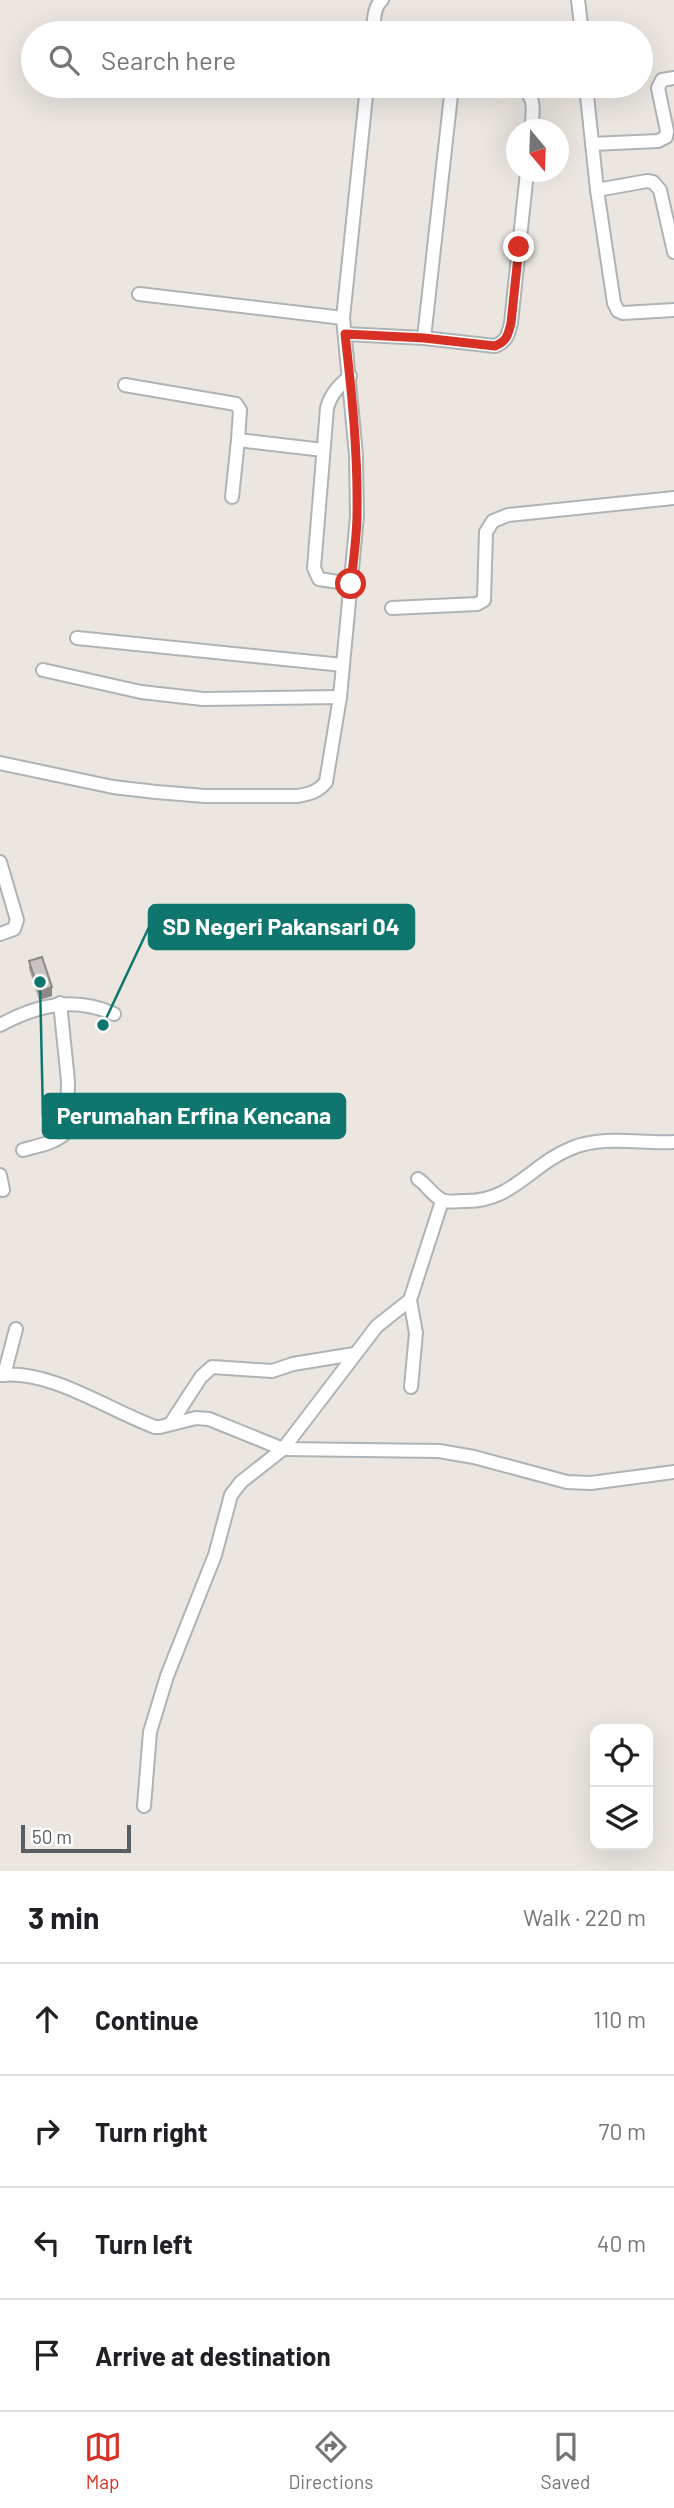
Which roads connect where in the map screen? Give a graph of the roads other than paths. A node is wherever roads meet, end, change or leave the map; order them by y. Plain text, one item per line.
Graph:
1 (382, 0) edge
2 (578, 0) edge
3 (375, 21) edge
4 (581, 21) edge
5 (674, 78) edge
6 (366, 98) edge
7 (451, 98) edge
8 (532, 98) edge
9 (587, 98) edge
10 (532, 119) edge
11 (592, 144) junction
12 (526, 182) edge
13 (597, 190) junction
14 (674, 252) edge
15 (139, 294) dead end
16 (674, 310) edge
17 (343, 318) junction
18 (345, 334) junction
19 (424, 338) junction
20 (350, 376) junction
21 (125, 385) dead end
22 (238, 440) junction
23 (323, 450) junction
24 (232, 497) dead end
25 (674, 498) edge
26 (351, 584) junction
27 (392, 608) dead end
28 (77, 638) dead end
29 (343, 665) junction
30 (43, 670) dead end
31 (340, 697) junction
32 (0, 763) edge
33 (0, 862) edge
34 (0, 934) edge
35 (59, 1000) junction
36 (114, 1014) dead end
37 (0, 1017) edge
38 (0, 1025) edge
39 (674, 1142) edge
40 (23, 1150) dead end
41 (0, 1175) edge
42 (418, 1179) dead end
43 (3, 1190) dead end
44 (442, 1201) junction
45 (410, 1300) junction
46 (16, 1329) dead end
47 (354, 1354) junction
48 (2, 1375) edge
49 (411, 1387) dead end
50 (171, 1423) junction
51 (283, 1449) junction
52 (674, 1472) edge
53 (144, 1806) dead end

1 - 3 street
2 - 4 street
5 - 11 street
6 - 17 street
7 - 19 street
8 - 10 street
9 - 11 street
11 - 13 street
12 - 19 street
13 - 14 street
13 - 16 street
15 - 17 street
17 - 18 street
18 - 19 street
18 - 20 street
20 - 23 street
20 - 26 street
21 - 22 street
22 - 23 street
22 - 24 street
23 - 26 street
25 - 27 street
26 - 29 street
28 - 29 street
29 - 31 street
30 - 31 street
31 - 32 street
33 - 34 street
35 - 36 street
35 - 37 street
35 - 38 street
35 - 40 street
39 - 44 street
41 - 43 street
42 - 44 street
44 - 45 street
45 - 47 street
45 - 49 street
46 - 48 street
47 - 50 street
47 - 51 street
48 - 50 street
50 - 51 street
51 - 52 street
51 - 53 street

